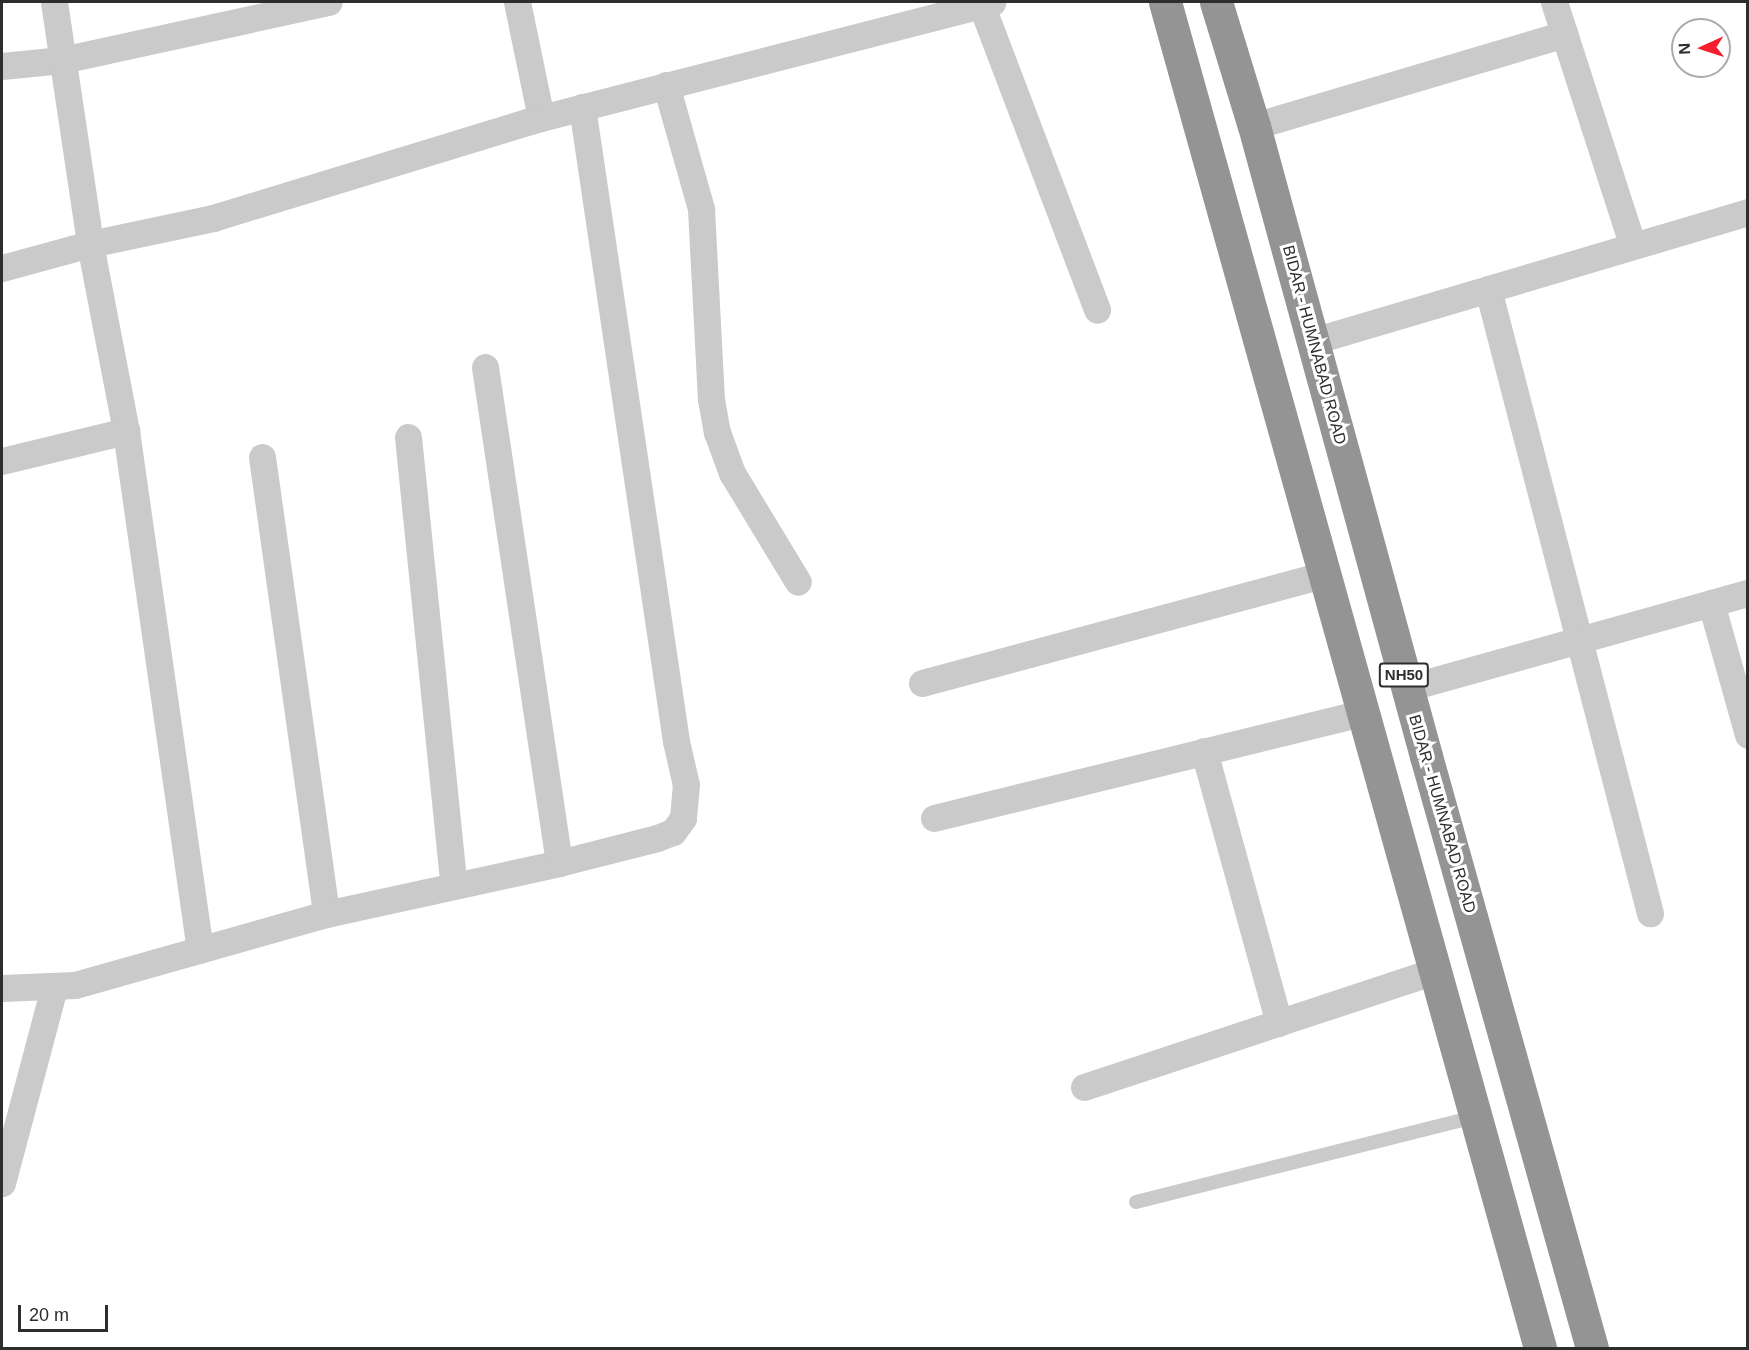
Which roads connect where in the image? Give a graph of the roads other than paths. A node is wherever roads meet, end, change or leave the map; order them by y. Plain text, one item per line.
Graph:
1 (54, 2) edge
2 (329, 2) edge
3 (517, 2) edge
4 (1165, 2) edge
5 (1216, 2) edge
6 (1554, 2) edge
7 (986, 3) edge
8 (1565, 34) junction
9 (62, 60) junction
10 (2, 66) edge
11 (666, 86) junction
12 (582, 107) junction
13 (541, 118) junction
14 (1254, 126) junction
15 (1748, 212) edge
16 (90, 244) junction
17 (1633, 246) junction
18 (2, 268) edge
19 (1488, 289) junction
20 (1097, 310) dead end
21 (1312, 340) junction
22 (485, 367) dead end
23 (126, 431) junction
24 (408, 437) dead end
25 (262, 457) dead end
26 (2, 460) edge
27 (1323, 575) junction
28 (798, 582) dead end
29 (1748, 593) edge
30 (1711, 603) junction
31 (1579, 640) junction
32 (922, 683) dead end
33 (1407, 688) junction
34 (1362, 713) junction
35 (1748, 735) edge
36 (1204, 752) junction
37 (934, 818) dead end
38 (559, 863) junction
39 (454, 886) junction
40 (1650, 913) dead end
41 (326, 914) junction
42 (200, 950) junction
43 (1434, 971) junction
44 (2, 988) edge
45 (54, 988) junction
46 (1279, 1023) junction
47 (1084, 1087) dead end
48 (1475, 1117) junction
49 (2, 1183) edge
50 (1136, 1202) dead end
51 (1540, 1348) edge
52 (1592, 1348) edge

1 - 9 street
2 - 9 street
3 - 13 street
4 - 27 highway, NH50
5 - 14 highway, BIDAR - HUMNABAD ROAD / NH50
6 - 8 street
7 - 11 street
7 - 20 street
8 - 14 street
8 - 17 street
9 - 10 street
9 - 16 street
11 - 12 street
11 - 28 street
12 - 13 street
12 - 38 street
13 - 16 street
14 - 21 highway, BIDAR - HUMNABAD ROAD / NH50
15 - 17 street
16 - 18 street
16 - 23 street
17 - 19 street
19 - 21 street
19 - 31 street
21 - 33 highway, BIDAR - HUMNABAD ROAD / NH50
22 - 38 street
23 - 26 street
23 - 42 street
24 - 39 street
25 - 41 street
27 - 32 street
27 - 34 highway, NH50
29 - 30 street
30 - 31 street
30 - 35 street
31 - 33 street
31 - 40 street
33 - 52 highway, BIDAR - HUMNABAD ROAD / NH50
34 - 36 street
34 - 43 highway, NH50
36 - 37 street
36 - 46 street
38 - 39 street
39 - 41 street
41 - 42 street
42 - 45 street
43 - 46 street
43 - 48 highway, NH50
44 - 45 street
45 - 49 street
46 - 47 street
48 - 50 lane
48 - 51 highway, NH50

